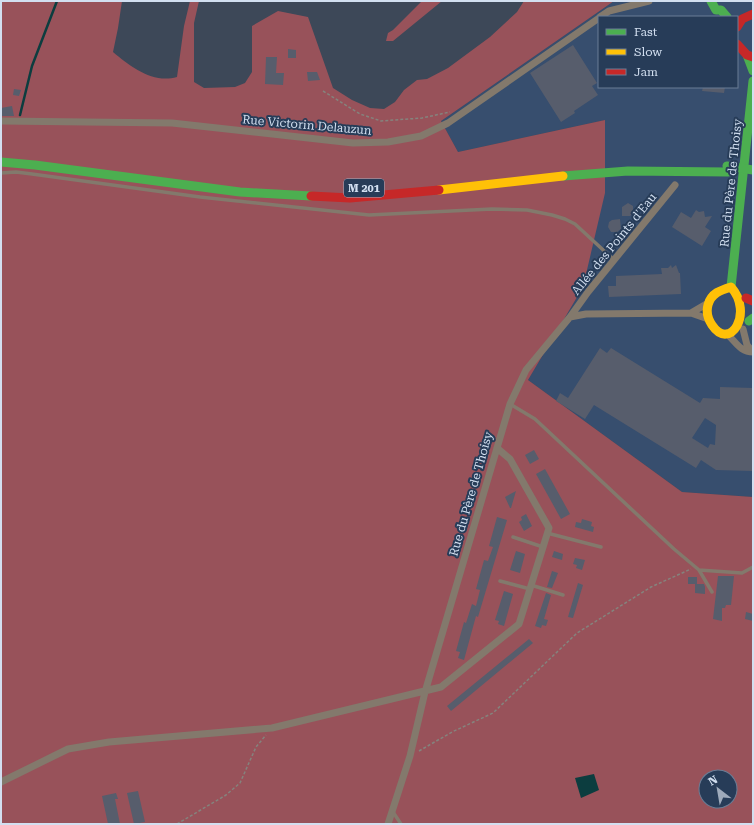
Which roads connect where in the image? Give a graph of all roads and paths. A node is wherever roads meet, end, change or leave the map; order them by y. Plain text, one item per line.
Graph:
1 (649, 1) edge
2 (711, 1) edge
3 (725, 12) edge
4 (753, 14) edge
5 (602, 16) edge
6 (598, 18) edge
7 (739, 22) edge
8 (738, 45) edge
9 (750, 56) edge
10 (753, 71) edge
11 (753, 81) edge
12 (323, 91) dead end
13 (456, 111) dead end
14 (1, 121) edge
15 (1, 156) edge
16 (1, 162) edge
17 (727, 169) junction
18 (753, 170) edge
19 (1, 173) edge
20 (753, 175) edge
21 (676, 185) dead end
22 (614, 260) junction
23 (731, 287) junction
24 (749, 299) edge
25 (708, 303) junction
26 (691, 313) junction
27 (570, 317) junction
28 (708, 319) junction
29 (751, 319) edge
30 (743, 329) junction
31 (727, 334) junction
32 (510, 404) junction
33 (497, 448) junction
34 (547, 533) junction
35 (513, 537) dead end
36 (543, 547) junction
37 (601, 547) dead end
38 (695, 567) junction
39 (753, 567) edge
40 (699, 570) junction
41 (500, 581) dead end
42 (531, 587) junction
43 (712, 592) dead end
44 (563, 595) dead end
45 (426, 692) junction
46 (272, 728) junction
47 (410, 756) junction
48 (1, 782) edge
49 (392, 811) junction
50 (177, 824) edge
51 (388, 824) edge
52 (401, 824) edge

1 - 5 street, Rue Victorin Delauzun
2 - 3 main road
4 - 7 main road
6 - 14 street, Rue Victorin Delauzun
8 - 9 main road
9 - 10 main road
11 - 23 main road, Rue du Père de Thoisy
12 - 13 path
15 - 17 main road, M 201
16 - 17 main road, M 201
17 - 18 main road, M 201, bridge
17 - 20 main road, M 201
19 - 22 lane
21 - 22 street, Allée des Points d'Eau
22 - 27 street, Allée des Points d'Eau
23 - 24 main road
23 - 25 main road
24 - 29 main road
25 - 26 street
25 - 28 main road
26 - 27 street
26 - 28 street
27 - 32 street, Rue du Père de Thoisy
28 - 31 main road
29 - 30 main road
30 - 31 main road
30 - 31 street
32 - 33 street, Rue du Père de Thoisy
32 - 38 lane
33 - 34 street
33 - 45 street, Rue du Père de Thoisy
34 - 36 street
34 - 37 lane
35 - 36 lane
36 - 42 street
38 - 40 lane
38 - 47 path
39 - 40 lane
40 - 43 lane
41 - 42 lane
42 - 44 lane
42 - 45 street
45 - 46 street
45 - 47 street, Rue du Père de Thoisy
46 - 48 street
46 - 50 path
47 - 49 street, Rue du Père de Thoisy
49 - 51 street, Rue du Père de Thoisy
49 - 52 lane

